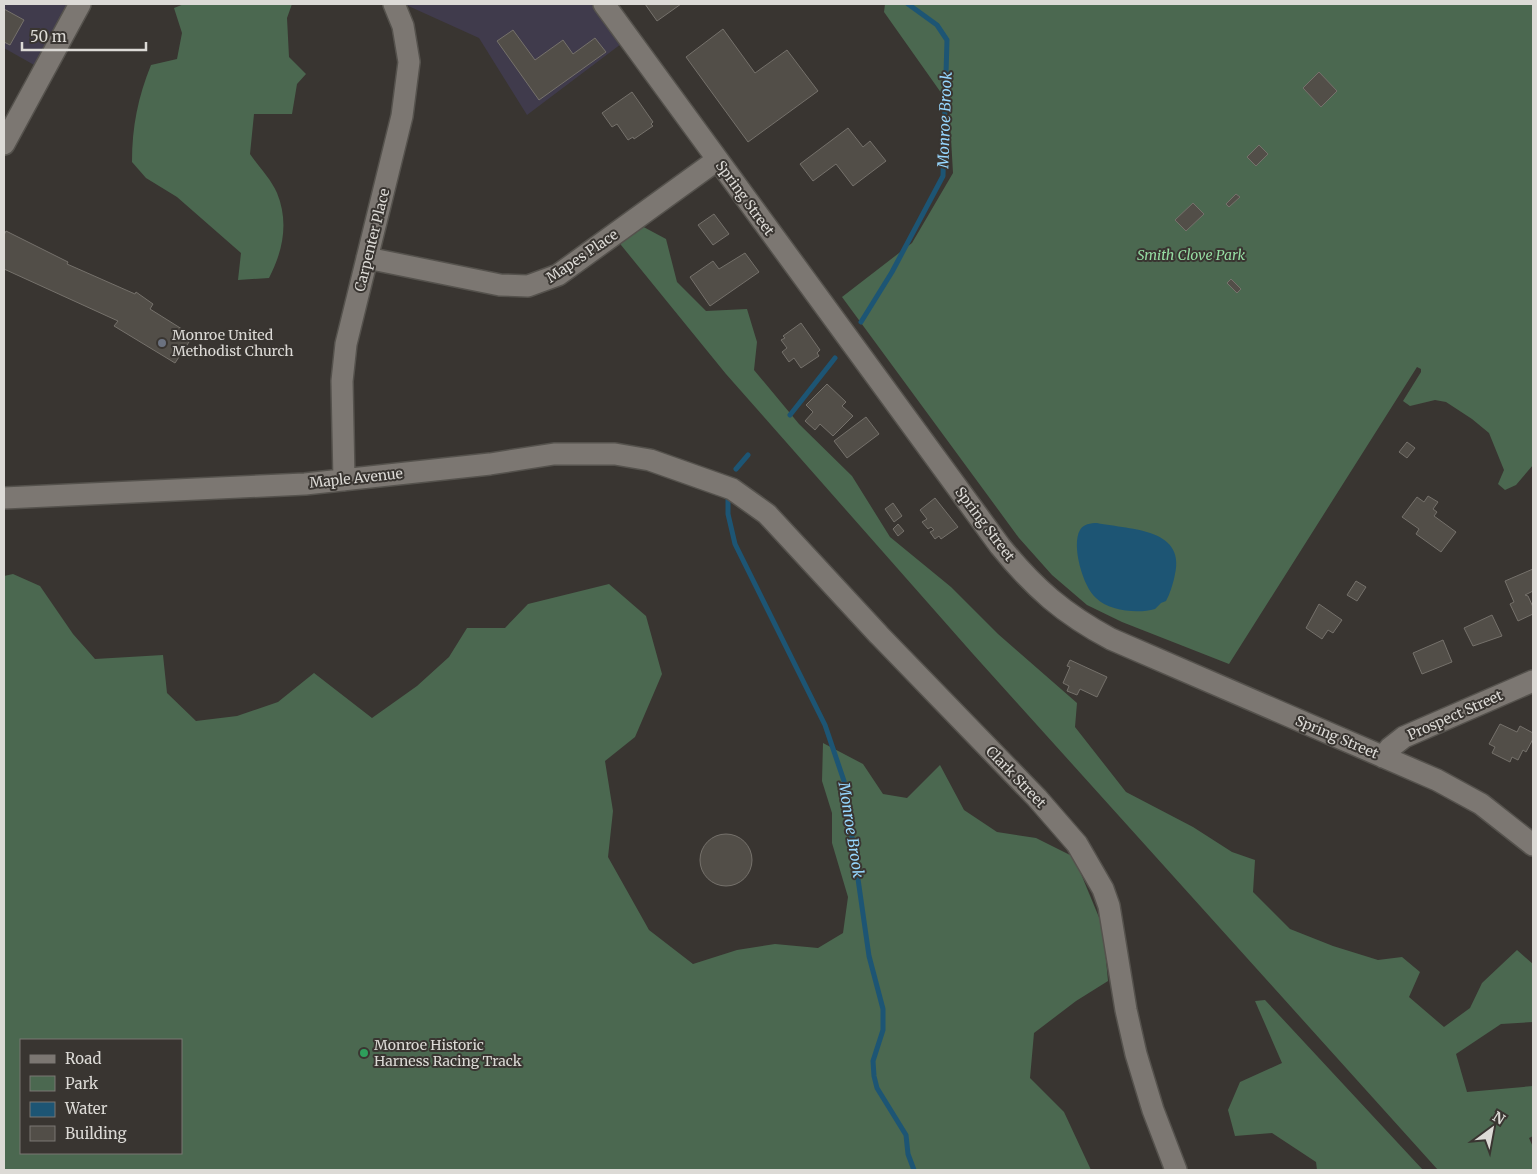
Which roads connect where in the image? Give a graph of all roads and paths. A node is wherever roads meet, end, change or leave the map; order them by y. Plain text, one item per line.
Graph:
1 (80, 4) edge
2 (394, 4) edge
3 (604, 4) edge
4 (4, 144) edge
5 (718, 160) junction
6 (367, 258) junction
7 (705, 478) joint
8 (344, 480) junction
9 (4, 498) edge
10 (1533, 680) edge
11 (1383, 757) junction
12 (1533, 845) edge
13 (1176, 1170) edge

1 - 4 street
2 - 6 street, Carpenter Place
3 - 5 street, Spring Street
5 - 6 street, Mapes Place
5 - 11 street, Spring Street
6 - 8 street, Carpenter Place
7 - 8 street, Maple Avenue
7 - 13 street, Clark Street
8 - 9 street, Maple Avenue
10 - 11 street, Prospect Street
11 - 12 street, Spring Street

